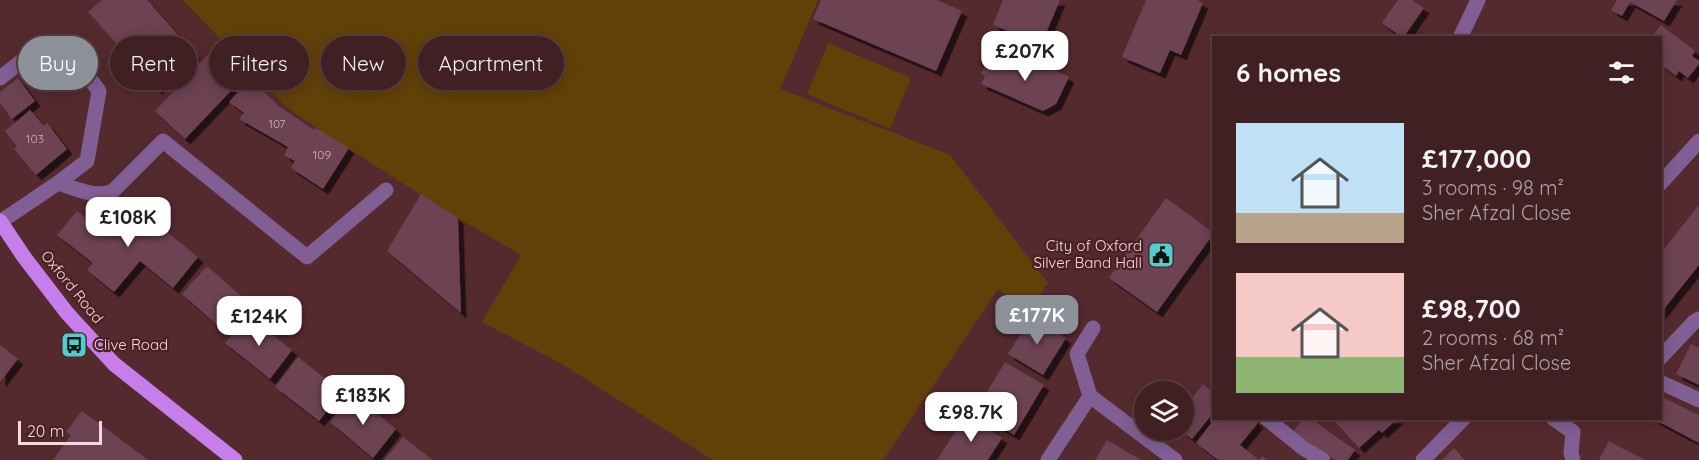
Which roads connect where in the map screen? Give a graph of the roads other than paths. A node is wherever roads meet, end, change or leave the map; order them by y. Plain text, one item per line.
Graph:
1 (1478, 0) edge
2 (1461, 36) edge
3 (18, 64) edge
4 (0, 78) edge
5 (98, 90) edge
6 (1699, 141) edge
7 (1662, 182) edge
8 (58, 183) junction
9 (386, 190) dead end
10 (0, 221) edge
11 (1699, 319) edge
12 (1092, 328) dead end
13 (1662, 356) edge
14 (1662, 382) edge
15 (1090, 396) junction
16 (1699, 400) edge
17 (1268, 420) edge
18 (1462, 420) edge
19 (1556, 420) edge
20 (235, 460) edge
21 (1048, 460) edge
22 (1175, 460) edge
23 (1323, 460) edge
24 (1423, 460) edge
25 (1572, 460) edge

1 - 2 street
3 - 4 street
5 - 8 street
6 - 7 street
8 - 9 street
8 - 10 street
10 - 20 main road, Oxford Road
11 - 13 street
12 - 15 street
14 - 16 street
15 - 21 street
15 - 22 street
17 - 23 street
18 - 24 street
19 - 25 street

